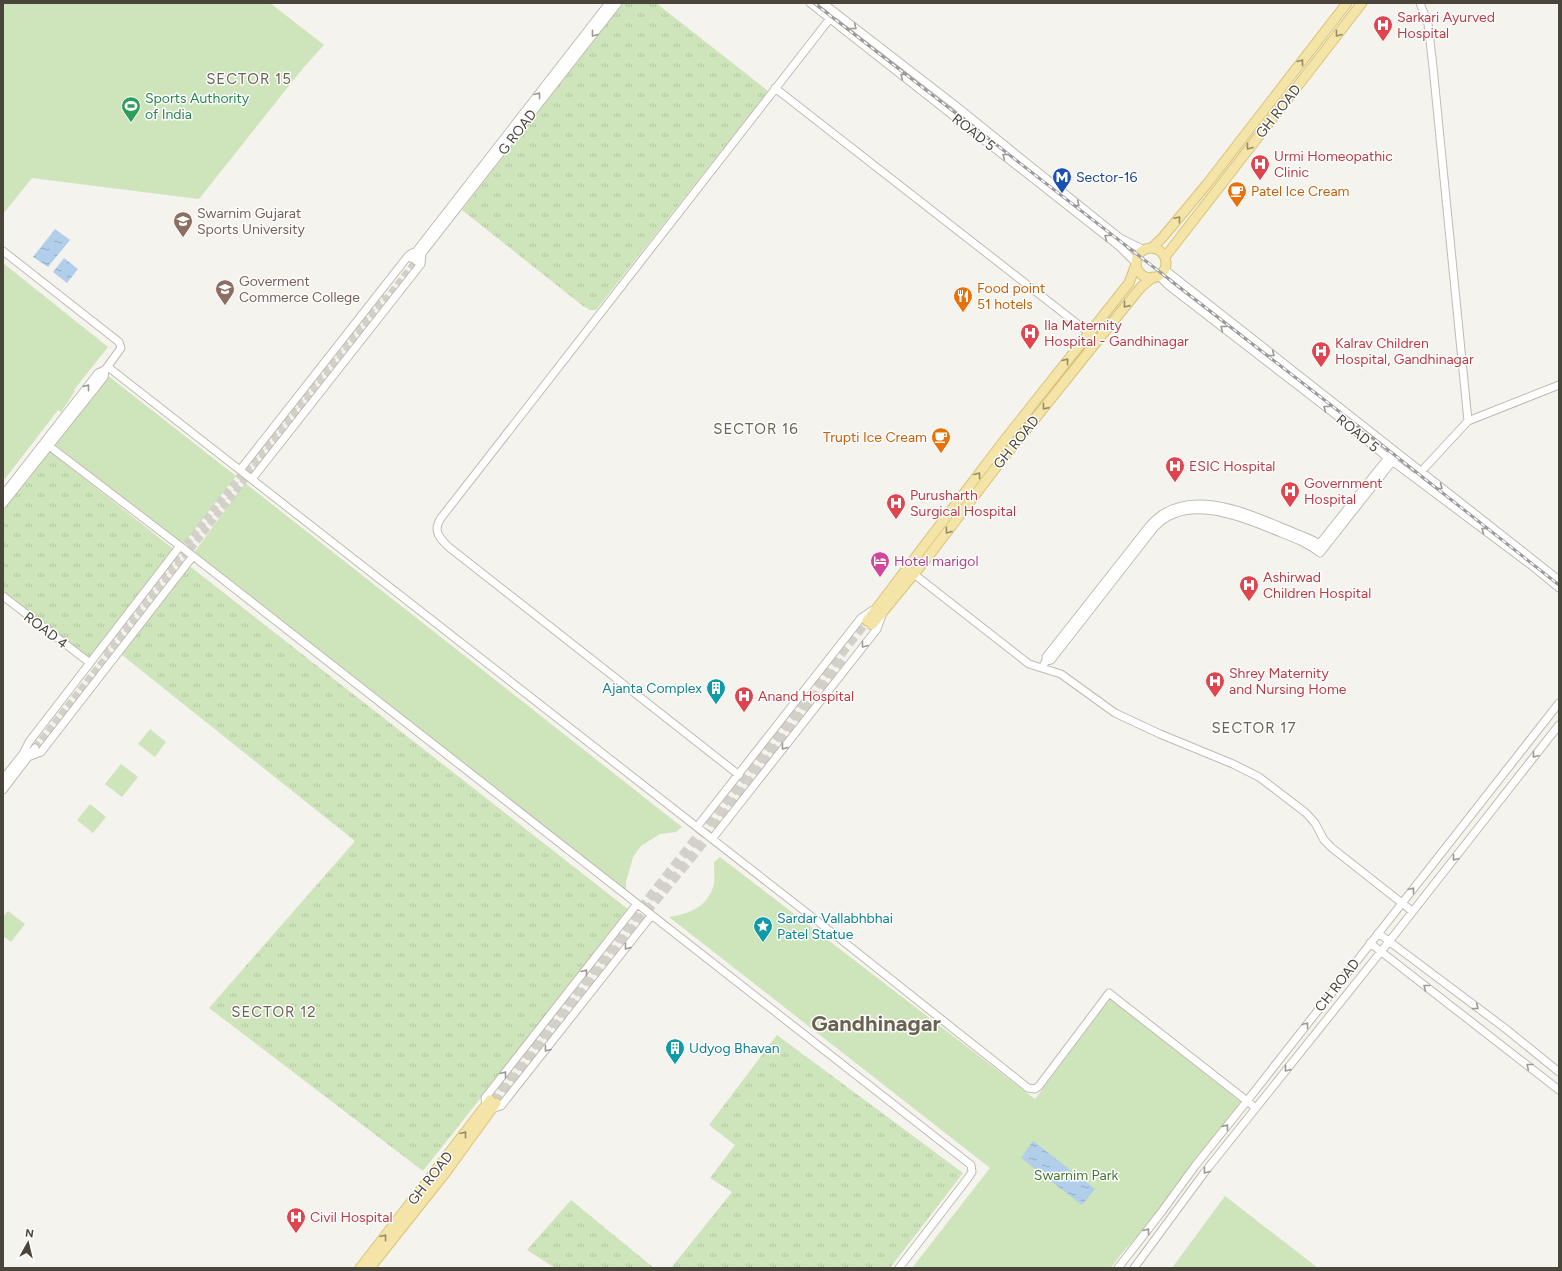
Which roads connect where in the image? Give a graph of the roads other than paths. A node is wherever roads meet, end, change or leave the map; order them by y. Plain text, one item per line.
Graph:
1 (609, 3) edge
2 (618, 3) edge
3 (810, 3) edge
4 (823, 3) edge
5 (1347, 3) edge
6 (1362, 3) edge
7 (1420, 3) edge
8 (835, 12) junction
9 (830, 18) junction
10 (775, 88) junction
11 (1148, 249) junction
12 (3, 251) edge
13 (420, 252) junction
14 (1165, 257) junction
15 (413, 260) tunnel mouth
16 (1136, 264) junction
17 (1159, 274) junction
18 (1089, 333) junction
19 (1098, 340) junction
20 (107, 368) junction
21 (1559, 384) edge
22 (1468, 421) junction
23 (47, 444) junction
24 (1397, 451) junction
25 (1390, 459) junction
26 (240, 470) junction
27 (1421, 471) junction
28 (1415, 478) junction
29 (252, 479) junction
30 (6, 492) edge
31 (3, 504) edge
32 (180, 546) junction
33 (193, 556) junction
34 (911, 571) junction
35 (1559, 580) edge
36 (1559, 588) edge
37 (3, 596) edge
38 (3, 601) edge
39 (881, 609) junction
40 (869, 623) tunnel mouth
41 (88, 665) junction
42 (1044, 665) junction
43 (1559, 703) edge
44 (1559, 725) edge
45 (33, 746) tunnel mouth
46 (26, 755) junction
47 (739, 775) junction
48 (3, 779) edge
49 (3, 790) edge
50 (697, 827) junction
51 (712, 839) junction
52 (1402, 903) junction
53 (637, 904) junction
54 (1412, 911) junction
55 (651, 916) junction
56 (1378, 933) junction
57 (1389, 942) junction
58 (1370, 944) junction
59 (1380, 951) junction
60 (1559, 1072) edge
61 (1559, 1090) edge
62 (1247, 1101) junction
63 (491, 1104) junction
64 (1256, 1108) junction
65 (360, 1268) edge
66 (370, 1268) edge
67 (899, 1268) edge
68 (1118, 1268) edge
69 (1134, 1268) edge

13 -> 1 street, G ROAD
2 -> 13 street, G ROAD
3 - 9 street, ROAD 5
4 - 8 street, ROAD 5
11 -> 5 main road, GH ROAD
6 -> 14 main road, GH ROAD
7 - 22 street
8 - 9 street
8 -> 11 street, ROAD 5
9 - 10 street
16 -> 9 street, ROAD 5
10 - 18 street
10 - 47 street
11 - 14 main road
11 - 16 main road
12 - 20 street
13 - 15 street, G ROAD
13 - 26 street
13 - 29 street
14 - 17 main road
16 - 17 main road
16 - 18 main road, GH ROAD
17 -> 19 main road, GH ROAD
17 -> 24 street, ROAD 5
25 -> 17 street, ROAD 5
18 - 19 street
34 -> 18 main road, GH ROAD
19 -> 34 main road, GH ROAD
20 - 23 street
20 - 26 street
21 - 22 street
22 - 27 street
23 - 30 street
23 - 32 street
24 - 25 street
24 - 27 street, ROAD 5
25 - 28 street, ROAD 5
25 - 42 street
26 - 29 street
27 - 28 street
27 -> 35 street, ROAD 5
36 -> 28 street, ROAD 5
29 - 50 street
30 - 31 street
32 - 33 street
32 - 41 street
33 - 46 street
33 - 53 street
34 - 39 main road, GH ROAD
34 - 42 street
37 - 41 street, ROAD 4
38 - 41 street, ROAD 4
39 - 40 main road, GH ROAD
39 - 47 street
39 -> 51 street
41 - 46 street
42 - 52 street
52 -> 43 street, CH ROAD
44 -> 54 street, CH ROAD
45 - 46 street
46 - 48 street
46 - 49 street
47 - 50 street
50 - 51 street
51 - 62 street
52 - 54 street
52 - 56 street, CH ROAD
53 - 55 street
63 -> 53 street
54 - 57 street, CH ROAD
55 -> 63 street
55 - 67 street
56 - 57 street
56 - 58 street, CH ROAD
57 - 59 street, CH ROAD
57 -> 60 street
58 - 59 street
62 -> 58 street, CH ROAD
61 -> 59 street
59 -> 64 street, CH ROAD
62 - 64 street
68 -> 62 street, CH ROAD
65 -> 63 main road, GH ROAD
63 - 66 main road, GH ROAD
64 -> 69 street, CH ROAD

